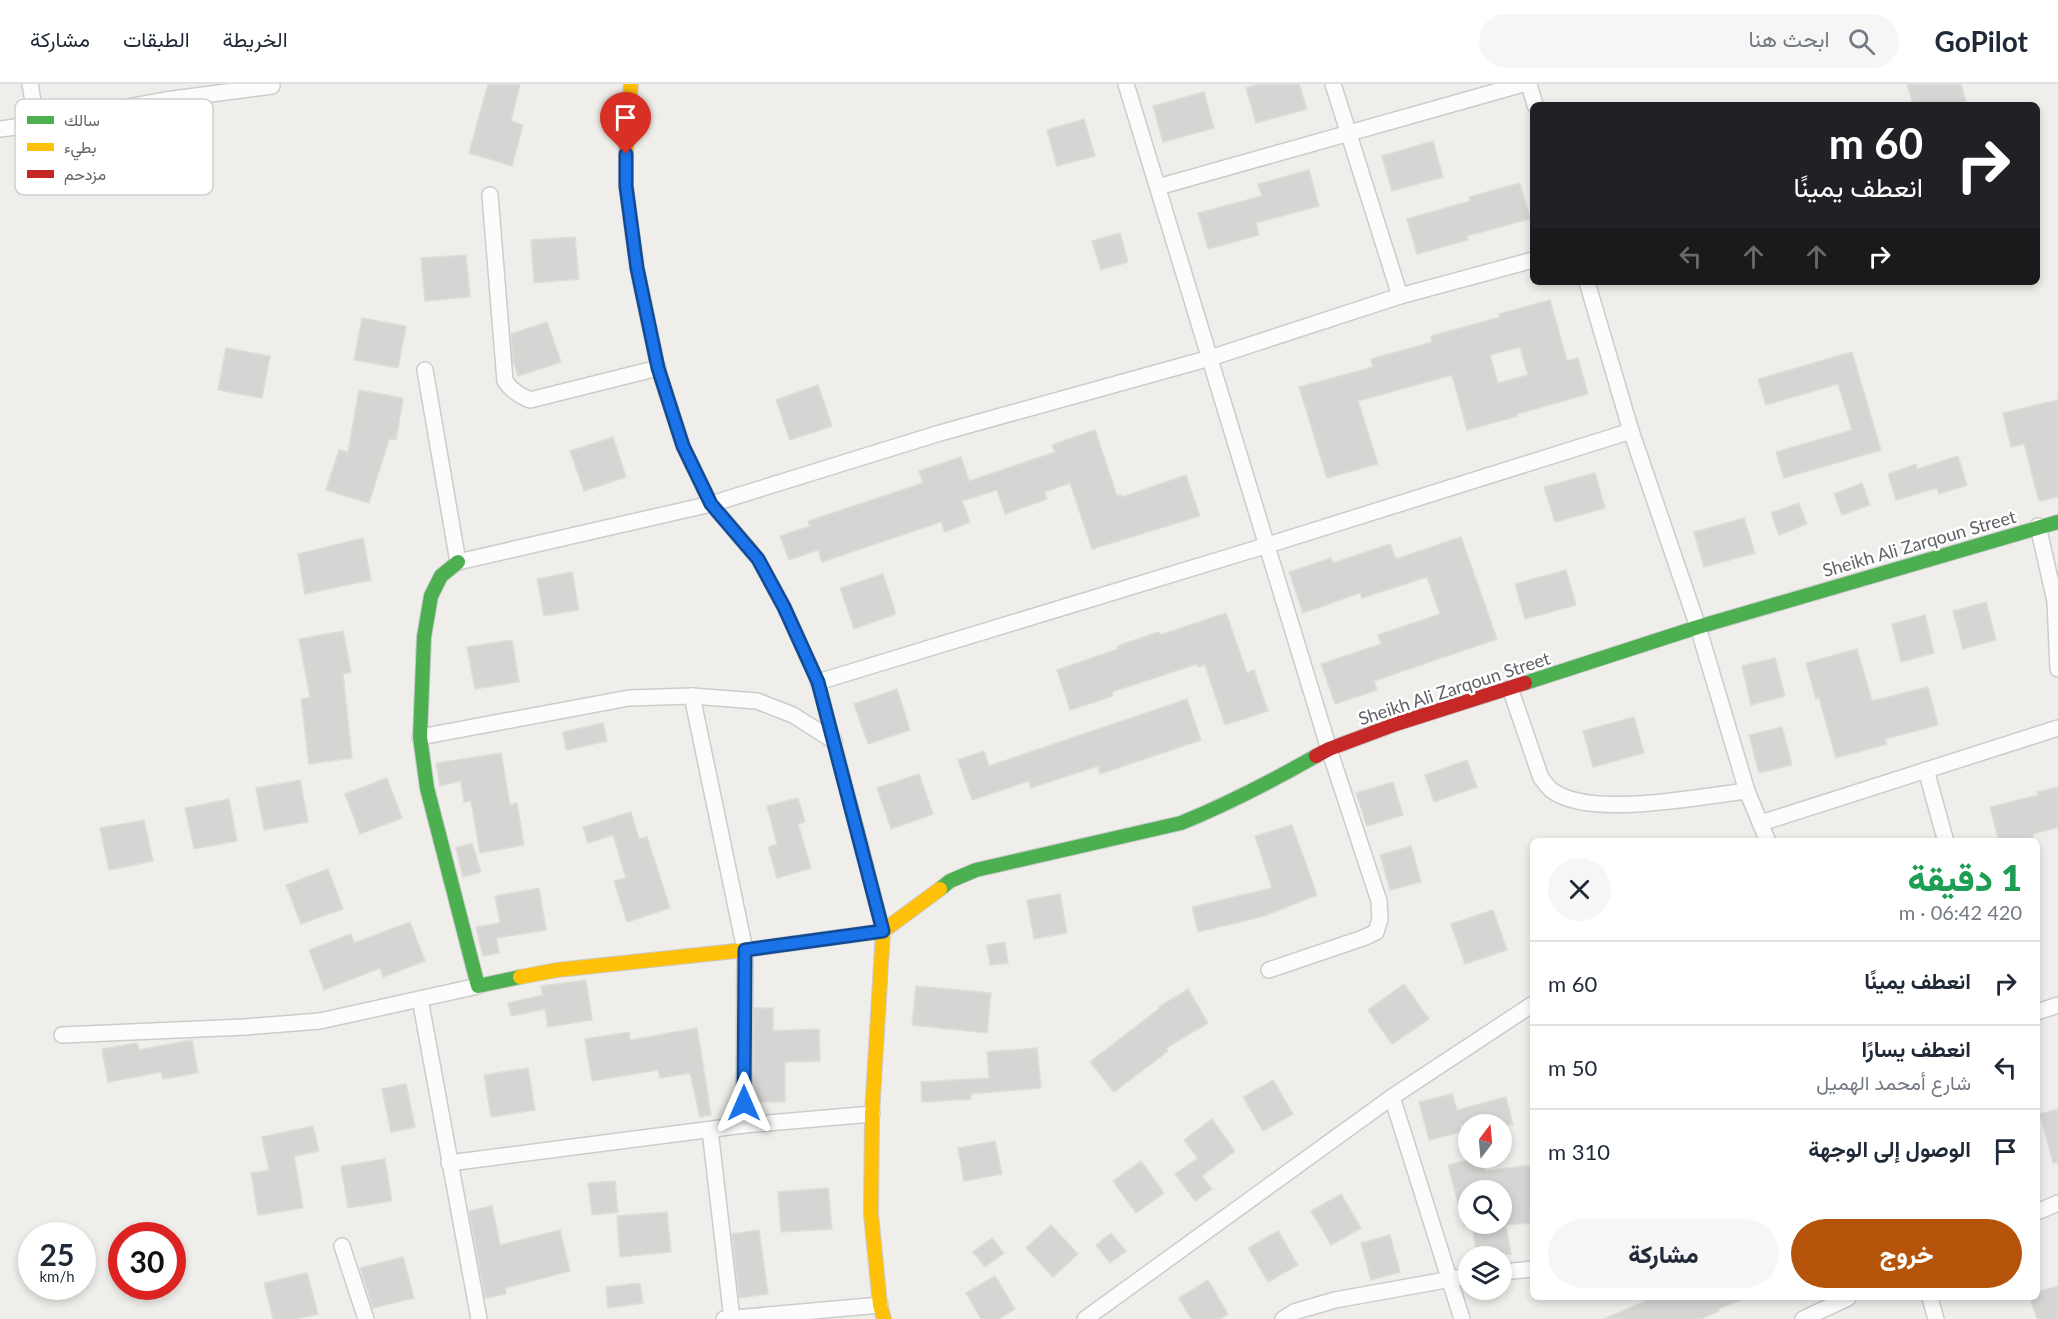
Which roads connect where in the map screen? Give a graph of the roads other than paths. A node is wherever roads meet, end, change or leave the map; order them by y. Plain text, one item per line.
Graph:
1 (30, 84) edge
2 (162, 84) edge
3 (631, 84) edge
4 (1126, 84) edge
5 (1333, 84) edge
6 (1523, 84) edge
7 (1529, 84) edge
8 (272, 86) dead end
9 (33, 99) edge
10 (165, 99) edge
11 (173, 99) edge
12 (1534, 102) edge
13 (15, 127) edge
14 (0, 129) edge
15 (1349, 133) junction
16 (1158, 187) junction
17 (490, 195) dead end
18 (1530, 261) edge
19 (1588, 285) edge
20 (1400, 296) junction
21 (1210, 358) junction
22 (658, 368) junction
23 (425, 370) dead end
24 (1631, 431) junction
25 (711, 504) junction
26 (2058, 522) edge
27 (2038, 526) junction
28 (1268, 546) junction
29 (458, 562) junction
30 (1698, 627) junction
31 (2058, 669) edge
32 (818, 682) junction
33 (1510, 688) junction
34 (692, 696) junction
35 (2058, 728) edge
36 (420, 737) junction
37 (834, 741) junction
38 (1329, 748) junction
39 (1926, 770) junction
40 (1747, 791) junction
41 (1761, 823) junction
42 (1767, 838) edge
43 (1945, 838) edge
44 (883, 931) junction
45 (745, 950) junction
46 (1269, 970) dead end
47 (478, 986) junction
48 (420, 999) junction
49 (2058, 1005) edge
50 (1530, 1006) edge
51 (2040, 1011) edge
52 (62, 1035) dead end
53 (1392, 1097) junction
54 (872, 1114) junction
55 (744, 1125) junction
56 (710, 1130) junction
57 (449, 1163) junction
58 (2058, 1203) edge
59 (2040, 1211) edge
60 (342, 1246) dead end
61 (1530, 1269) edge
62 (1512, 1271) edge
63 (1458, 1277) edge
64 (1450, 1278) junction
65 (1844, 1300) edge
66 (1931, 1300) edge
67 (882, 1312) edge
68 (366, 1319) edge
69 (479, 1319) edge
70 (729, 1319) edge
71 (1085, 1319) edge
72 (1283, 1319) edge
73 (1462, 1319) edge
74 (1803, 1319) edge
75 (1936, 1319) edge

1 - 9 street
2 - 10 street
3 - 22 street
4 - 16 street
5 - 15 street
6 - 15 street
7 - 12 street
8 - 11 street
13 - 14 street
15 - 16 street
15 - 20 street
16 - 21 street
17 - 22 street
18 - 20 street
19 - 24 street
20 - 21 street
21 - 25 street
21 - 28 street
22 - 25 street
23 - 29 street
24 - 28 street
24 - 30 street
25 - 29 street
25 - 32 street
26 - 27 street, Sheikh Ali Zarqoun Street
27 - 30 street, Sheikh Ali Zarqoun Street
27 - 31 street
28 - 32 street
28 - 38 street
29 - 36 street
30 - 33 street, Sheikh Ali Zarqoun Street
30 - 40 street
32 - 37 street
33 - 38 street, Sheikh Ali Zarqoun Street
33 - 40 street
34 - 36 street
34 - 37 street
34 - 45 street
35 - 39 street
36 - 47 street
37 - 44 street
38 - 44 street, Sheikh Ali Zarqoun Street
38 - 46 street
39 - 41 street
39 - 43 street
40 - 41 street
41 - 42 street
44 - 45 street
44 - 54 street
45 - 47 street
45 - 55 street
47 - 48 street
48 - 52 street
48 - 57 street
49 - 51 street
50 - 53 street
53 - 64 street
53 - 71 street
54 - 55 street
54 - 67 street
55 - 56 street
56 - 57 street
56 - 70 street
57 - 69 street
58 - 59 street
60 - 68 street
61 - 62 street
63 - 64 street
64 - 72 street
64 - 73 street
65 - 74 street
66 - 75 street
67 - 70 street

